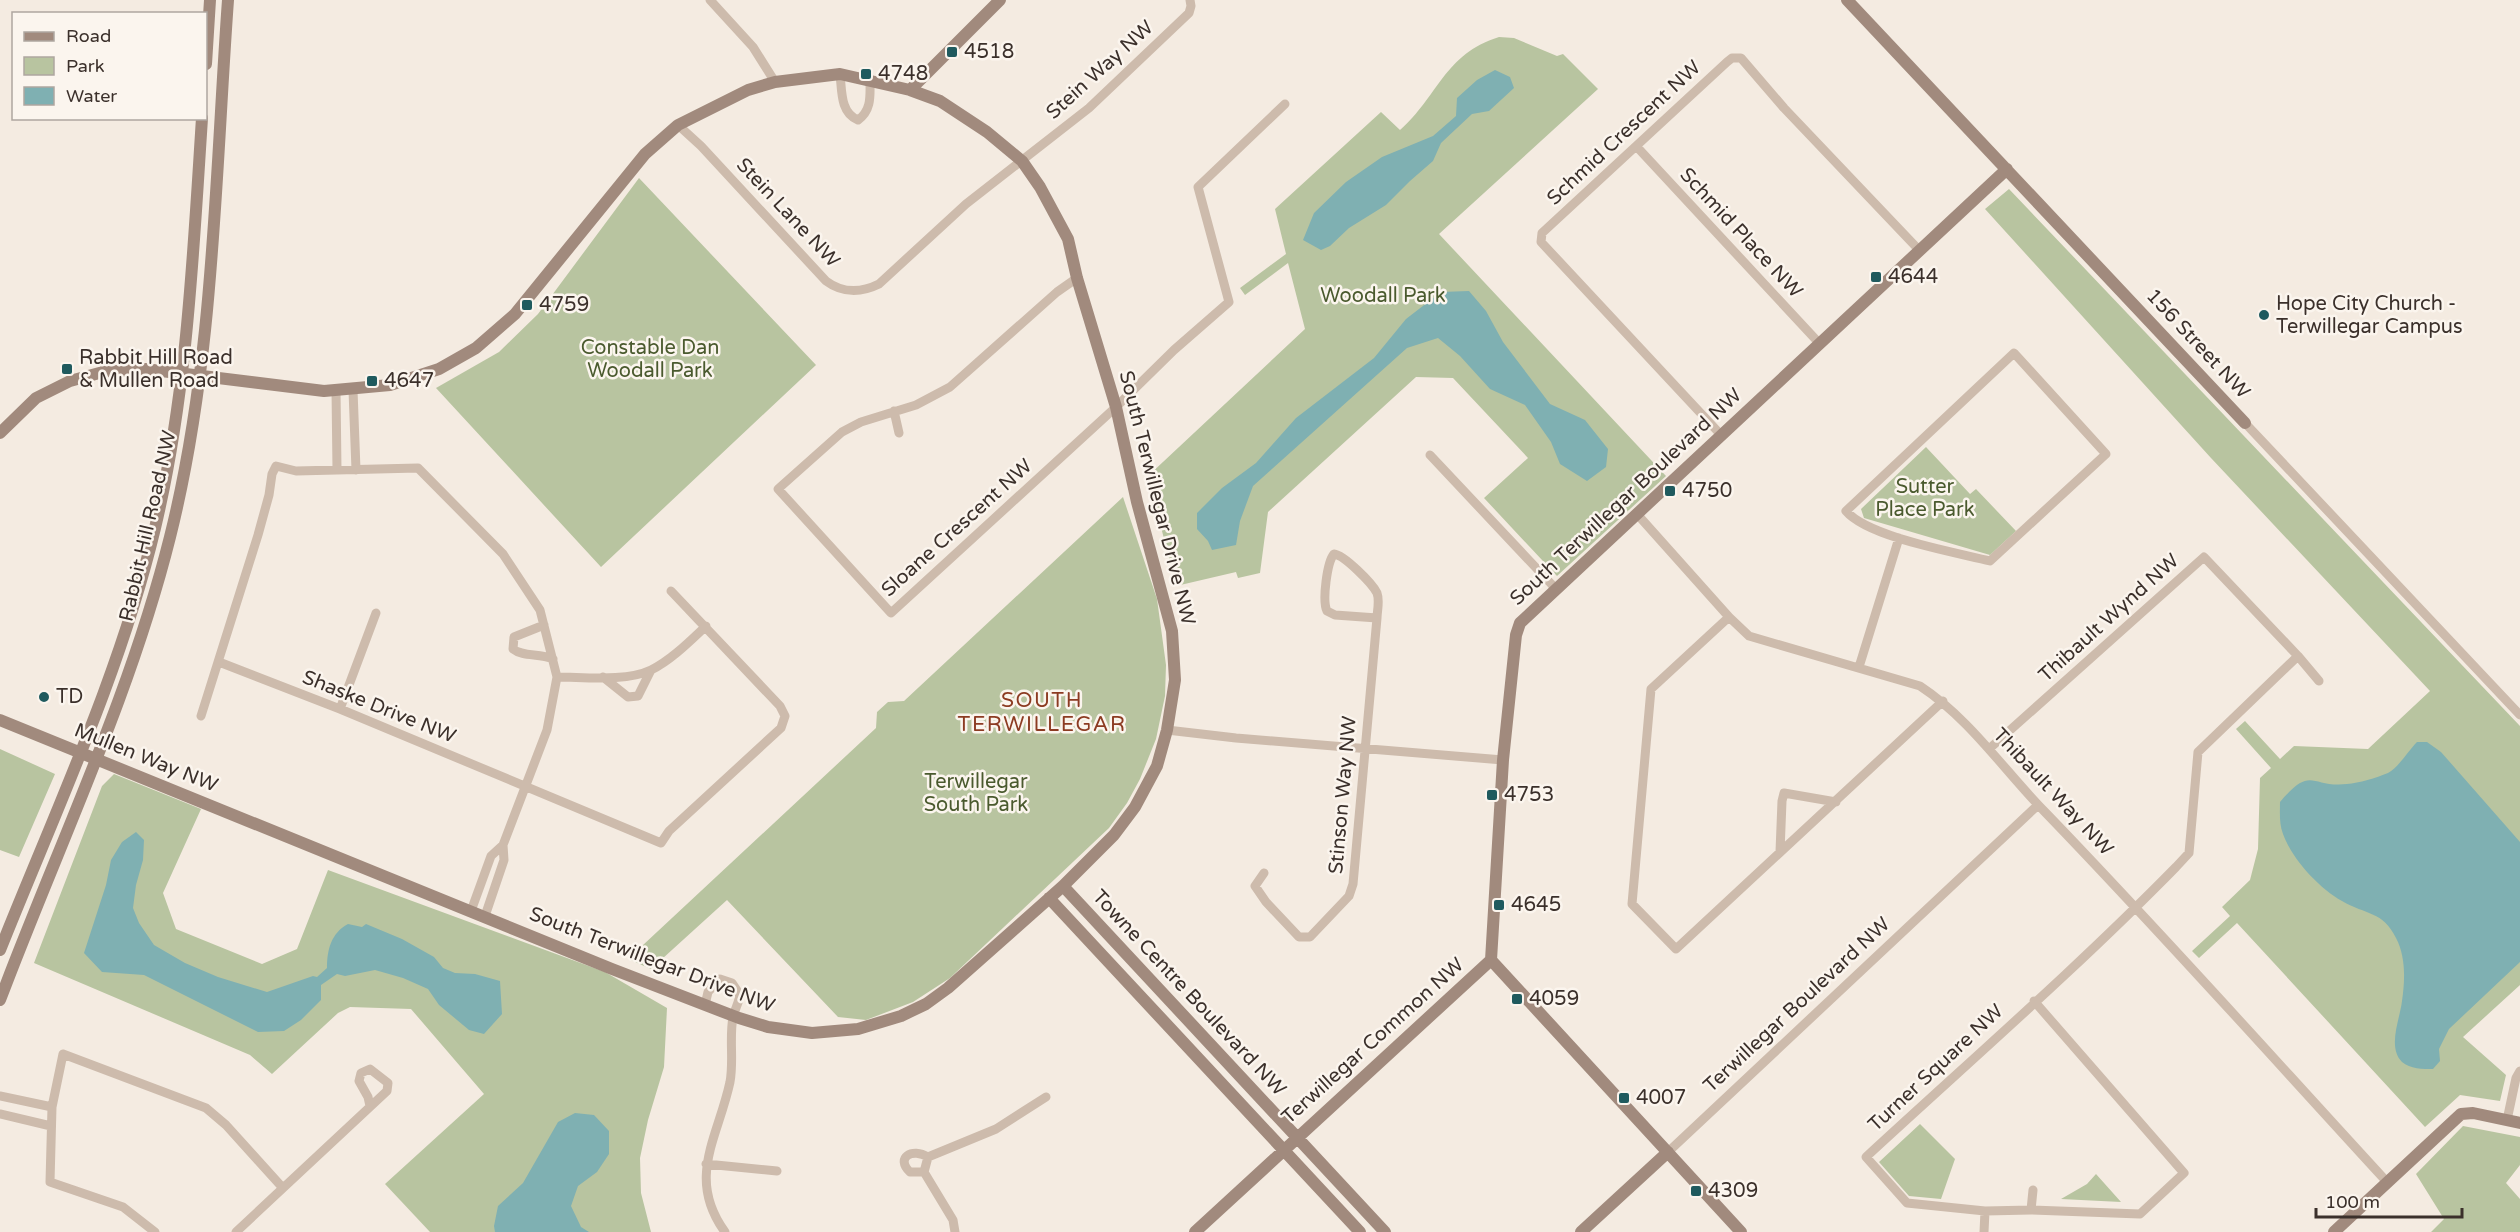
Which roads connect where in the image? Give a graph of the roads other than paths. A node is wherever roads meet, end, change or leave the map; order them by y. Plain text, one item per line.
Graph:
1 (210, 0) edge
2 (228, 0) edge
3 (710, 0) edge
4 (1000, 0) edge
5 (1190, 0) edge
6 (1847, 0) edge
7 (207, 48) edge
8 (840, 74) junction
9 (870, 81) junction
10 (775, 82) junction
11 (910, 90) junction
12 (1285, 104) dead end
13 (202, 120) edge
14 (678, 124) junction
15 (1637, 147) junction
16 (1022, 161) junction
17 (2007, 169) junction
18 (1920, 251) junction
19 (1077, 278) junction
20 (1819, 343) junction
21 (182, 373) junction
22 (201, 376) junction
23 (336, 390) junction
24 (353, 390) junction
25 (1116, 407) junction
26 (894, 411) junction
27 (2245, 423) joint
28 (0, 433) edge
29 (900, 433) dead end
30 (1722, 436) junction
31 (1430, 455) dead end
32 (337, 470) junction
33 (356, 470) junction
34 (1637, 514) junction
35 (1899, 538) junction
36 (1556, 589) junction
37 (671, 591) dead end
38 (376, 613) dead end
39 (1729, 617) junction
40 (1377, 618) junction
41 (544, 624) junction
42 (706, 626) junction
43 (2298, 656) junction
44 (553, 659) junction
45 (219, 662) junction
46 (1859, 668) junction
47 (651, 670) junction
48 (557, 677) junction
49 (603, 677) junction
50 (2319, 681) dead end
51 (1943, 701) junction
52 (340, 709) junction
53 (2520, 715) edge
54 (201, 716) dead end
55 (0, 720) edge
56 (1167, 730) junction
57 (1365, 749) junction
58 (1989, 749) junction
59 (80, 752) junction
60 (97, 758) junction
61 (1503, 760) junction
62 (525, 788) junction
63 (1836, 802) junction
64 (2038, 805) junction
65 (244, 819) joint
66 (503, 845) junction
67 (1780, 852) junction
68 (1264, 873) dead end
69 (1063, 886) junction
70 (1049, 898) junction
71 (2137, 907) junction
72 (471, 911) junction
73 (485, 916) junction
74 (0, 950) edge
75 (1491, 960) junction
76 (0, 1000) edge
77 (2034, 1001) junction
78 (705, 1005) junction
79 (733, 1016) junction
80 (2520, 1071) edge
81 (0, 1096) edge
82 (1046, 1096) dead end
83 (370, 1106) dead end
84 (52, 1107) junction
85 (0, 1114) edge
86 (2507, 1120) junction
87 (2520, 1123) edge
88 (51, 1126) junction
89 (1297, 1137) junction
90 (1283, 1150) junction
91 (1668, 1152) junction
92 (928, 1157) junction
93 (706, 1164) junction
94 (777, 1171) dead end
95 (924, 1172) junction
96 (2387, 1182) junction
97 (282, 1187) junction
98 (2033, 1190) dead end
99 (2031, 1210) junction
100 (1985, 1211) junction
101 (155, 1232) edge
102 (236, 1232) edge
103 (725, 1232) edge
104 (955, 1232) edge
105 (1195, 1232) edge
106 (1360, 1232) edge
107 (1385, 1232) edge
108 (1581, 1232) edge
109 (1742, 1232) edge
110 (1984, 1232) edge
111 (2334, 1232) edge

1 - 7 street
2 - 22 street, Rabbit Hill Road NW
3 - 10 street
4 - 11 street
5 - 16 street, Stein Way NW
6 - 17 street, 156 Street NW
8 - 9 street, South Terwillegar Drive NW
8 - 9 street
8 - 10 street, South Terwillegar Drive NW
9 - 11 street, South Terwillegar Drive NW
10 - 14 street, South Terwillegar Drive NW
11 - 16 street, South Terwillegar Drive NW
12 - 25 street
13 - 21 street, Rabbit Hill Road NW
14 - 16 street, Stein Lane NW
14 - 24 street, South Terwillegar Drive NW
15 - 18 street, Schmid Crescent NW
15 - 20 street, Schmid Place NW
15 - 30 street, Schmid Crescent NW
16 - 19 street, South Terwillegar Drive NW
17 - 18 street, South Terwillegar Boulevard NW
17 - 27 street, 156 Street NW
18 - 20 street, South Terwillegar Boulevard NW
19 - 25 street, South Terwillegar Drive NW
19 - 26 street, Sloane Crescent NW
20 - 30 street, South Terwillegar Boulevard NW
21 - 22 street, South Terwillegar Drive NW
21 - 28 street, South Terwillegar Drive NW
21 - 59 street, Rabbit Hill Road NW
22 - 23 street, South Terwillegar Drive NW
22 - 60 street, Rabbit Hill Road NW
23 - 24 street, South Terwillegar Drive NW
23 - 32 street
24 - 33 street
25 - 26 street, Sloane Crescent NW
25 - 56 street, South Terwillegar Drive NW
26 - 29 street
27 - 53 street, 156 Street NW
30 - 34 street, South Terwillegar Boulevard NW
31 - 36 street
32 - 33 street
32 - 45 street
33 - 41 street
34 - 36 street, South Terwillegar Boulevard NW
34 - 39 street, Thibault Way NW
35 - 35 street
35 - 46 street
36 - 61 street, South Terwillegar Boulevard NW
37 - 42 street
38 - 52 street
39 - 46 street, Thibault Way NW
39 - 67 street
40 - 40 street, Stinson Way NW
40 - 57 street, Stinson Way NW
41 - 44 street
41 - 44 street
42 - 47 street
42 - 62 street, Shaske Drive NW
43 - 50 street, Thibault Wynd NW
43 - 58 street, Thibault Wynd NW
43 - 71 street
44 - 48 street
45 - 52 street, Shaske Drive NW
45 - 54 street
46 - 51 street, Thibault Way NW
47 - 49 street
47 - 49 street
48 - 49 street
48 - 62 street
51 - 58 street, Thibault Way NW
51 - 63 street
52 - 62 street, Shaske Drive NW
55 - 59 street, Mullen Way NW
56 - 57 street
56 - 69 street, South Terwillegar Drive NW
57 - 61 street
57 - 68 street, Stinson Way NW
58 - 64 street, Thibault Way NW
59 - 60 street, Mullen Way NW
59 - 74 street, Rabbit Hill Road NW
60 - 65 street, Mullen Way NW
60 - 76 street, Rabbit Hill Road NW
61 - 75 street, South Terwillegar Boulevard NW
62 - 66 street
63 - 67 street
63 - 67 street
64 - 71 street, Thibault Way NW
64 - 91 street, Terwillegar Boulevard NW
65 - 72 street, South Terwillegar Drive NW
66 - 72 street
66 - 73 street
69 - 70 street, South Terwillegar Drive NW
69 - 89 street, Towne Centre Boulevard NW
70 - 79 street, South Terwillegar Drive NW
70 - 90 street, Towne Centre Boulevard NW
71 - 77 street, Turner Square NW
71 - 96 street, Thibault Way NW
72 - 73 street, South Terwillegar Drive NW
73 - 78 street, South Terwillegar Drive NW
75 - 89 street, Terwillegar Common NW
75 - 91 street, Terwillegar Common NW
77 - 99 street, Turner Square NW
77 - 100 street, Turner Square NW
78 - 79 street, South Terwillegar Drive NW
78 - 79 street
79 - 93 street
80 - 86 street
81 - 84 street
82 - 92 street
83 - 97 street
84 - 88 street
84 - 97 street
85 - 88 street
86 - 87 street
86 - 96 street
88 - 101 street
89 - 90 street, Terwillegar Common NW
89 - 107 street, Towne Centre Boulevard NW
90 - 105 street, Terwillegar Common NW
90 - 106 street, Towne Centre Boulevard NW
91 - 108 street, Terwillegar Boulevard NW
91 - 109 street, Terwillegar Common NW
92 - 95 street
92 - 95 street
93 - 94 street
93 - 103 street
95 - 104 street
96 - 111 street
97 - 102 street
98 - 99 street
99 - 100 street, Turner Square NW
100 - 110 street

